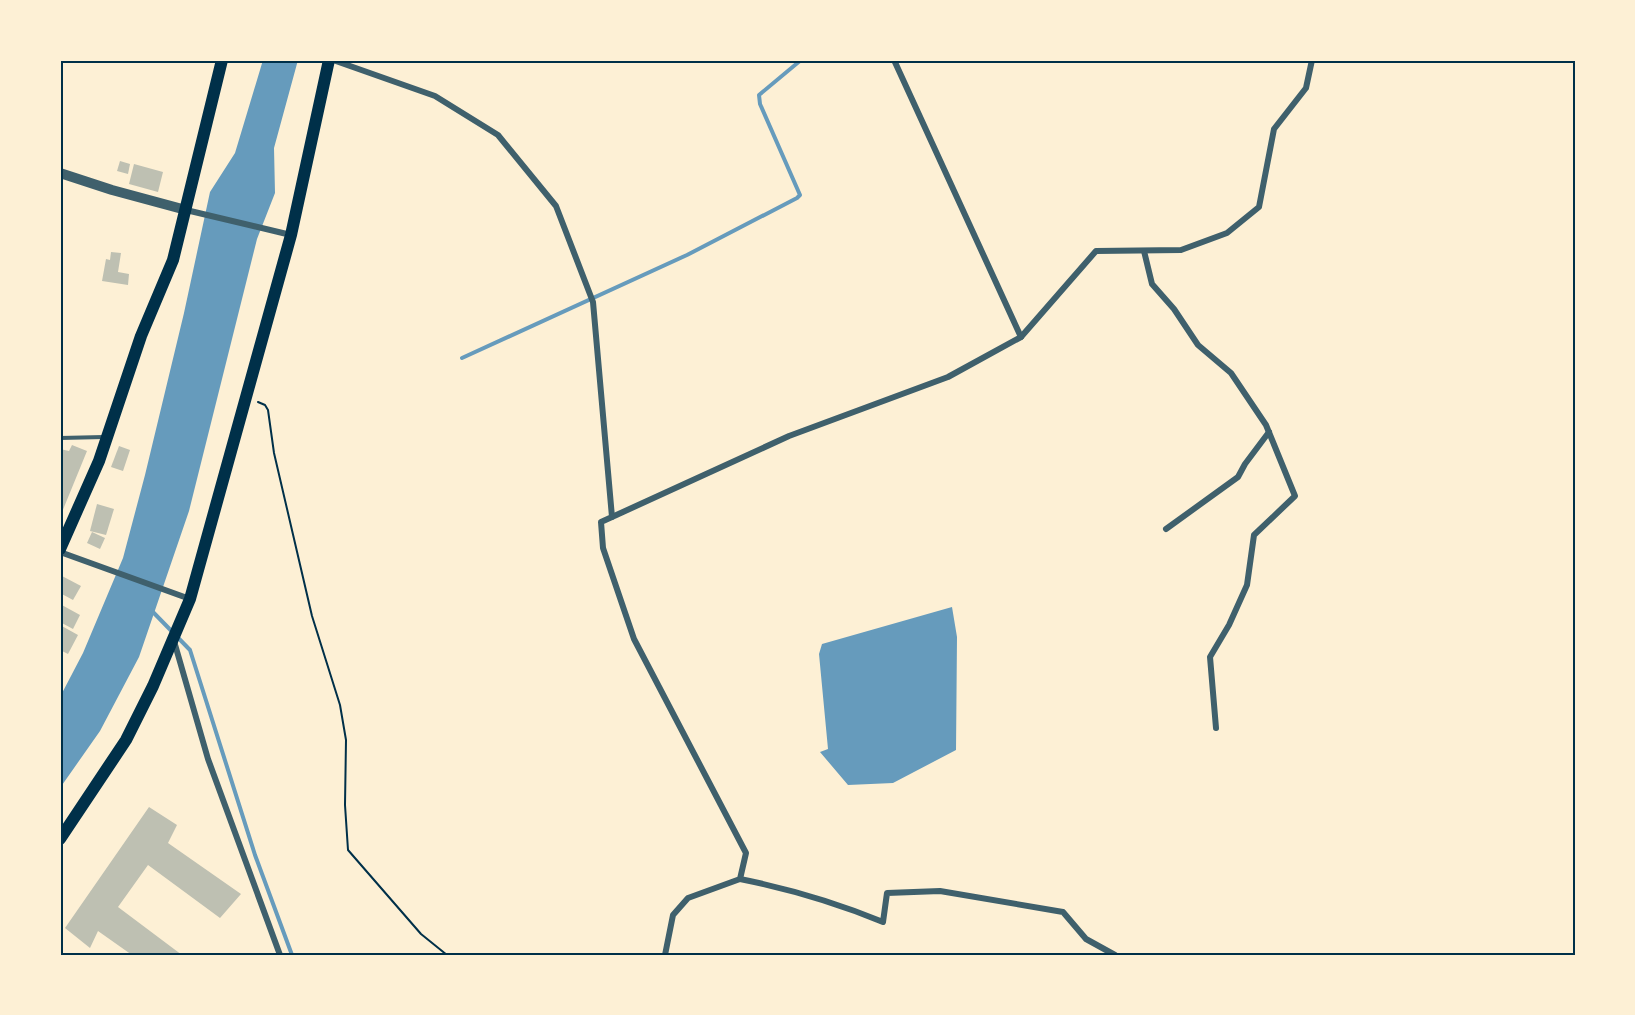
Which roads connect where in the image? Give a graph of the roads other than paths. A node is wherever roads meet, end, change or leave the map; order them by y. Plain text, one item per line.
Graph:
1 (222, 60) edge
2 (331, 60) edge
3 (894, 60) edge
4 (1312, 60) edge
5 (60, 173) edge
6 (192, 211) junction
7 (291, 235) junction
8 (1144, 251) junction
9 (1021, 337) junction
10 (1269, 432) junction
11 (107, 437) junction
12 (60, 438) edge
13 (612, 517) junction
14 (1166, 529) dead end
15 (60, 550) edge
16 (190, 599) junction
17 (173, 637) junction
18 (1216, 728) dead end
19 (60, 839) edge
20 (740, 879) junction
21 (280, 955) edge
22 (665, 955) edge
23 (1115, 955) edge

1 - 6 main road
2 - 7 main road
2 - 13 street
3 - 9 street
4 - 8 street
5 - 6 street
6 - 7 street
6 - 11 main road
7 - 16 main road
8 - 9 street
8 - 10 street
9 - 13 street
10 - 14 street
10 - 18 street
11 - 12 lane
11 - 15 main road
13 - 20 street
15 - 16 street
16 - 17 main road
17 - 19 main road
17 - 21 street
20 - 22 street
20 - 23 street

